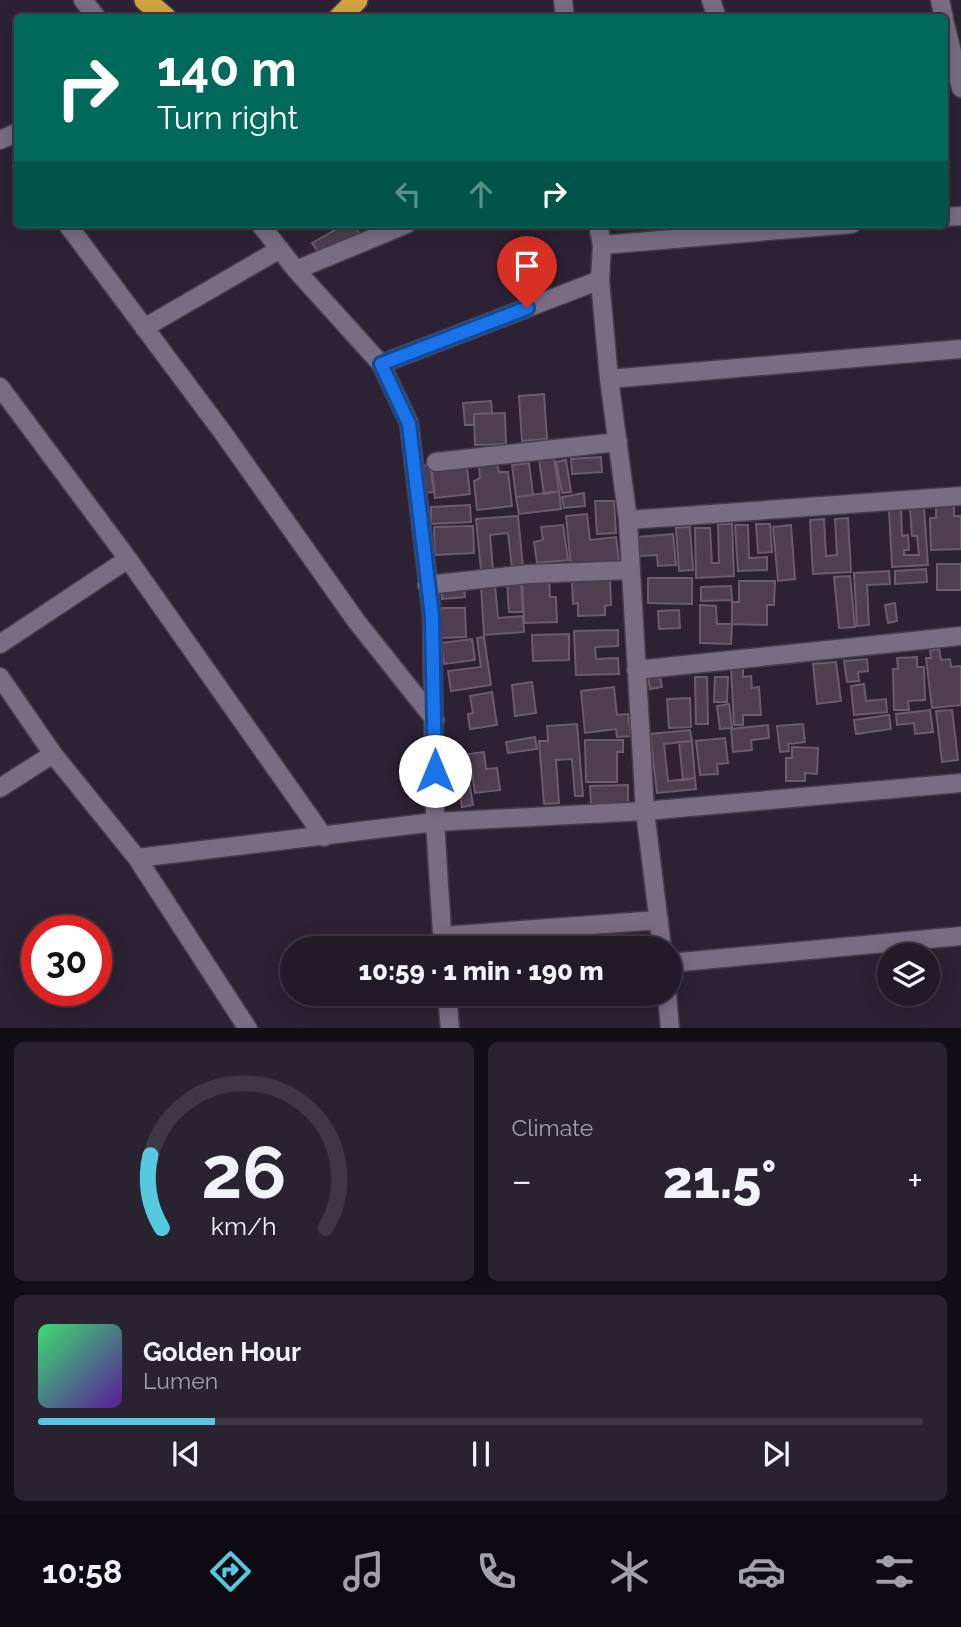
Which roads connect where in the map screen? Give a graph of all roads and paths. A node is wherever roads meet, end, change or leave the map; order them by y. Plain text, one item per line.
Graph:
1 (83, 0) edge
2 (145, 0) edge
3 (356, 0) edge
4 (94, 14) edge
5 (161, 14) edge
6 (343, 14) edge
7 (948, 36) edge
8 (961, 88) edge
9 (70, 228) edge
10 (263, 228) edge
11 (397, 228) edge
12 (599, 228) edge
13 (773, 228) edge
14 (602, 245) junction
15 (280, 249) junction
16 (296, 270) junction
17 (600, 280) junction
18 (144, 328) junction
19 (961, 349) edge
20 (381, 364) junction
21 (609, 379) junction
22 (0, 387) edge
23 (618, 442) junction
24 (436, 462) dead end
25 (961, 496) edge
26 (628, 520) junction
27 (128, 559) junction
28 (631, 569) junction
29 (428, 585) junction
30 (961, 636) edge
31 (0, 644) edge
32 (636, 670) junction
33 (0, 677) edge
34 (435, 720) junction
35 (53, 754) junction
36 (961, 783) edge
37 (0, 788) edge
38 (645, 811) junction
39 (435, 822) junction
40 (324, 837) junction
41 (136, 858) junction
42 (659, 920) junction
43 (442, 936) edge
44 (501, 936) edge
45 (661, 936) edge
46 (961, 936) edge
47 (682, 961) edge
48 (448, 1006) edge
49 (668, 1006) edge
50 (241, 1026) edge
51 (450, 1028) edge
52 (670, 1028) edge

1 - 4 street
2 - 5 highway
3 - 6 highway
7 - 8 street
9 - 18 street
10 - 15 street
11 - 16 street
12 - 14 street
13 - 14 street
14 - 17 street
15 - 16 street
15 - 18 street
16 - 20 street
17 - 20 street
17 - 21 street
18 - 34 street
19 - 21 street
20 - 29 street
21 - 23 street
22 - 27 street
23 - 24 street
23 - 26 street
25 - 26 street
26 - 28 street
27 - 31 street
27 - 40 street
28 - 29 street
28 - 32 street
29 - 34 street
30 - 32 street
32 - 38 street
33 - 35 street
34 - 39 street
35 - 37 street
35 - 41 street
36 - 38 street
38 - 39 street
38 - 42 street
39 - 40 street
39 - 43 street
40 - 41 street
41 - 50 street
42 - 44 street
42 - 45 street
46 - 47 street
48 - 51 street
49 - 52 street

